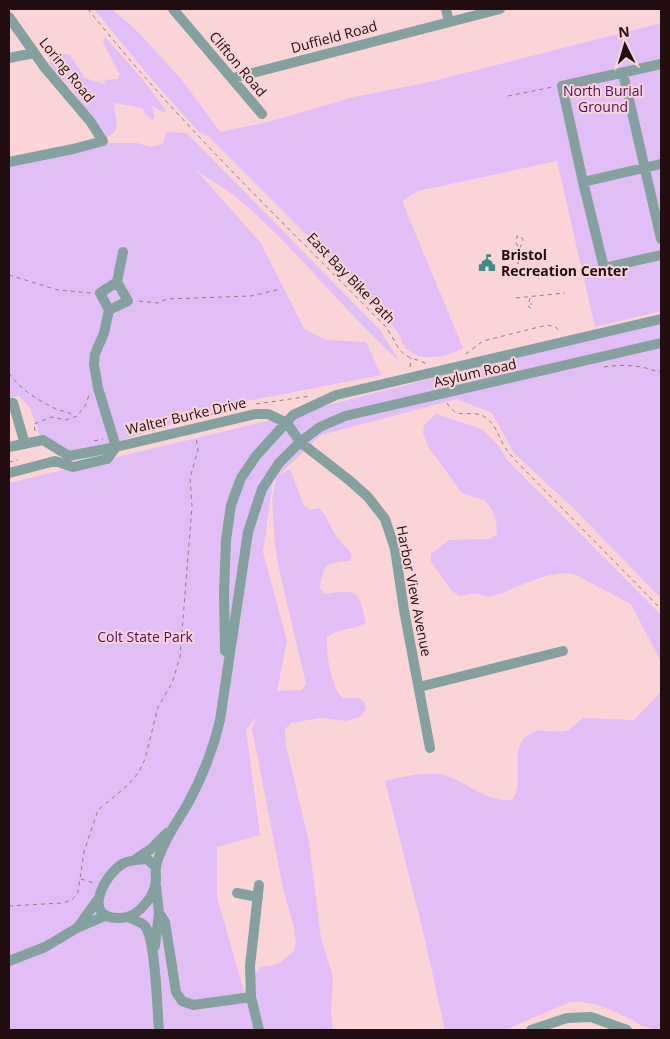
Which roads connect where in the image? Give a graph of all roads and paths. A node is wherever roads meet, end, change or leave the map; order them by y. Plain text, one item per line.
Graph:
1 (88, 9) edge
2 (173, 9) edge
3 (446, 9) edge
4 (500, 9) edge
5 (9, 17) edge
6 (449, 22) junction
7 (34, 53) junction
8 (9, 58) edge
9 (661, 64) edge
10 (623, 73) junction
11 (233, 78) junction
12 (562, 86) junction
13 (508, 96) dead end
14 (262, 114) dead end
15 (9, 162) edge
16 (661, 164) edge
17 (646, 168) junction
18 (584, 182) junction
19 (661, 240) edge
20 (123, 252) dead end
21 (661, 254) edge
22 (529, 261) dead end
23 (518, 264) dead end
24 (9, 276) edge
25 (118, 282) junction
26 (281, 289) dead end
27 (100, 293) junction
28 (565, 293) dead end
29 (530, 297) junction
30 (516, 298) dead end
31 (128, 301) junction
32 (530, 304) dead end
33 (109, 310) junction
34 (661, 319) edge
35 (661, 343) edge
36 (411, 358) junction
37 (410, 368) dead end
38 (433, 373) junction
39 (9, 374) edge
40 (98, 388) junction
41 (442, 394) junction
42 (9, 403) edge
43 (258, 403) dead end
44 (249, 405) dead end
45 (212, 414) dead end
46 (72, 418) junction
47 (287, 422) junction
48 (195, 429) junction
49 (37, 436) dead end
50 (113, 436) junction
51 (94, 441) dead end
52 (300, 442) junction
53 (25, 444) junction
54 (9, 447) edge
55 (116, 447) junction
56 (9, 473) edge
57 (661, 609) edge
58 (563, 651) dead end
59 (419, 687) junction
60 (224, 690) junction
61 (430, 748) dead end
62 (173, 828) junction
63 (134, 860) junction
64 (156, 868) junction
65 (80, 879) junction
66 (156, 882) junction
67 (103, 885) junction
68 (260, 885) dead end
69 (237, 893) dead end
70 (258, 897) junction
71 (99, 898) junction
72 (9, 906) edge
73 (159, 914) junction
74 (105, 916) junction
75 (128, 917) junction
76 (77, 928) junction
77 (153, 957) junction
78 (9, 961) edge
79 (251, 998) junction
80 (159, 1030) edge
81 (259, 1030) edge
82 (531, 1030) edge
83 (627, 1030) edge

1 - 36 path, East Bay Bike Path
2 - 11 street, Clifton Road
3 - 6 street
4 - 6 street, Duffield Road
5 - 7 street, Loring Road
6 - 11 street, Duffield Road
7 - 8 street
7 - 15 street, Loring Road
9 - 10 street
10 - 12 street
10 - 17 street
11 - 14 street, Clifton Road
12 - 13 path
12 - 18 street
16 - 17 street
17 - 18 street
17 - 19 street
18 - 21 street
20 - 25 street
22 - 23 path
24 - 27 path
25 - 27 street
25 - 31 street
26 - 31 path
27 - 33 street
28 - 29 path
29 - 30 path
29 - 32 path
31 - 33 street
33 - 40 street
34 - 38 street, Asylum Road
35 - 41 street, Asylum Road
36 - 37 path
36 - 38 path, East Bay Bike Path
38 - 47 street, Asylum Road
39 - 46 path
40 - 46 path
40 - 50 street
41 - 52 street, Asylum Road
41 - 57 path
42 - 53 street
43 - 44 path
45 - 48 path
46 - 49 path
47 - 48 street, Walter Burke Drive
47 - 52 street, Harbor View Avenue
47 - 60 street
48 - 55 street, Walter Burke Drive
48 - 65 path
50 - 51 path
50 - 55 street
52 - 59 street, Harbor View Avenue
52 - 60 street
53 - 54 street
53 - 55 street
55 - 56 street, Walter Burke Drive
58 - 59 street
59 - 61 street, Harbor View Avenue
60 - 62 street
62 - 63 street
62 - 64 street
63 - 64 street
63 - 67 street
64 - 66 street
65 - 67 path
65 - 72 path
66 - 73 street
66 - 75 street
67 - 71 street
68 - 70 street
69 - 70 street
70 - 79 street
71 - 74 street
71 - 76 street
73 - 77 street
73 - 79 street
74 - 75 street
74 - 76 street
75 - 77 street
76 - 78 street
77 - 80 street
79 - 81 street
82 - 83 street

